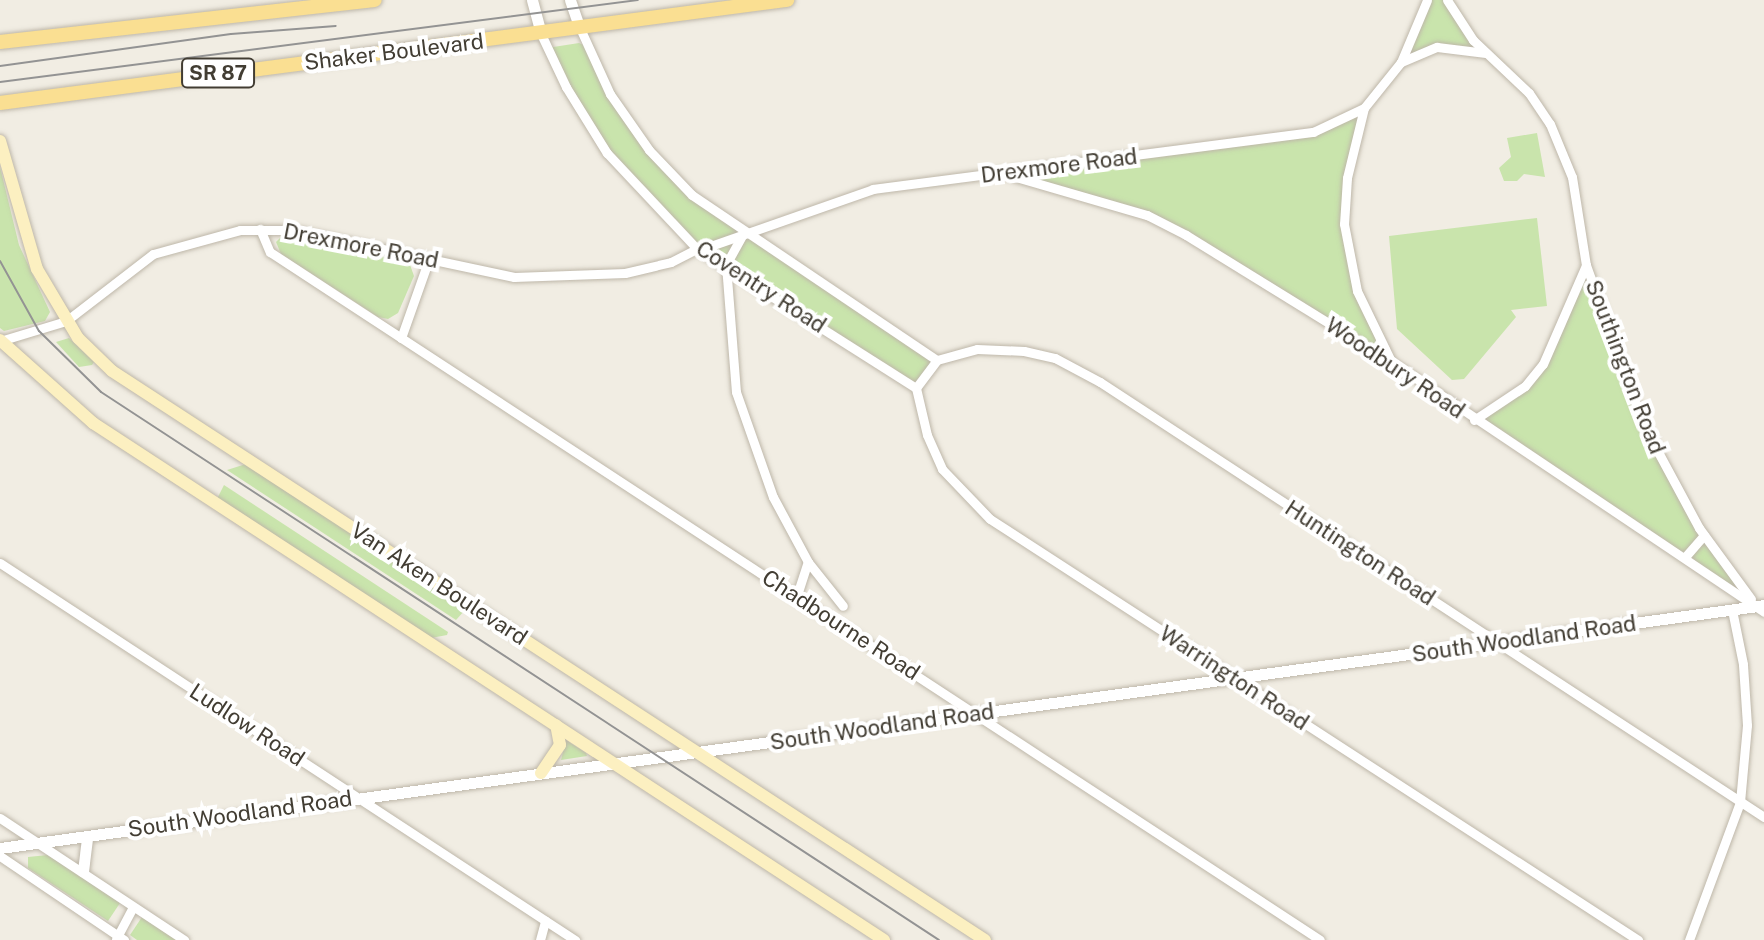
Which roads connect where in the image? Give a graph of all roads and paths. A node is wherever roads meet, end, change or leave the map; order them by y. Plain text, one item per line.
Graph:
1 (375, 0) edge
2 (532, 0) edge
3 (570, 0) edge
4 (787, 0) edge
5 (1427, 0) edge
6 (1447, 0) edge
7 (579, 26) junction
8 (541, 34) junction
9 (0, 42) edge
10 (1488, 54) junction
11 (1401, 62) junction
12 (0, 103) edge
13 (1364, 108) junction
14 (0, 141) edge
15 (1002, 173) junction
16 (260, 229) junction
17 (744, 232) junction
18 (698, 249) junction
19 (429, 259) junction
20 (726, 265) junction
21 (1586, 265) junction
22 (66, 321) junction
23 (401, 338) junction
24 (0, 341) edge
25 (937, 360) junction
26 (1392, 362) junction
27 (916, 388) junction
28 (1474, 420) junction
29 (1704, 535) junction
30 (1685, 557) junction
31 (808, 562) junction
32 (0, 563) edge
33 (797, 595) junction
34 (843, 606) dead end
35 (1761, 608) edge
36 (1732, 610) junction
37 (1497, 643) junction
38 (1235, 678) junction
39 (975, 714) junction
40 (556, 725) junction
41 (695, 752) junction
42 (613, 763) junction
43 (541, 773) junction
44 (360, 797) junction
45 (1740, 802) junction
46 (1764, 817) edge
47 (0, 818) edge
48 (87, 837) junction
49 (39, 843) junction
50 (0, 848) edge
51 (0, 856) edge
52 (83, 871) junction
53 (133, 907) junction
54 (545, 921) junction
55 (119, 938) edge
56 (184, 940) edge
57 (540, 940) edge
58 (575, 940) edge
59 (884, 940) edge
60 (985, 940) edge
61 (1320, 940) edge
62 (1638, 940) edge
63 (1689, 940) edge

1 - 9 main road
2 - 8 street, Coventry Road
3 - 7 street, Coventry Road
4 - 7 main road, Shaker Boulevard / SR 87
5 - 11 street, Drexmore Road
6 - 10 street, Southington Road
7 - 8 main road, Shaker Boulevard / SR 87
7 - 17 street, Coventry Road
8 - 12 main road, Shaker Boulevard / SR 87
8 - 18 street, Coventry Road
10 - 11 street, Drexmore Road
10 - 21 street, Southington Road
11 - 13 street, Drexmore Road
13 - 15 street, Drexmore Road
13 - 26 street
14 - 22 main road, Van Aken Boulevard
15 - 17 street, Drexmore Road
15 - 26 street, Woodbury Road
16 - 19 street, Drexmore Road
16 - 22 street, Drexmore Road
16 - 23 street, Chadbourne Road
17 - 18 street, Drexmore Road
17 - 20 street
17 - 25 street, Coventry Road
18 - 19 street, Drexmore Road
18 - 20 street, Coventry Road
19 - 23 street
20 - 27 street, Coventry Road
20 - 31 street
21 - 28 street
21 - 29 street, Southington Road
22 - 24 street, Drexmore Road
22 - 41 main road, Van Aken Boulevard
23 - 33 street, Chadbourne Road
24 - 40 main road
25 - 27 street
25 - 37 street, Huntington Road
26 - 28 street, Woodbury Road
27 - 38 street, Warrington Road
28 - 30 street, Woodbury Road
29 - 30 street
29 - 35 street, Southington Road
30 - 35 street, Woodbury Road
31 - 33 street
31 - 34 street
32 - 44 street, Ludlow Road
33 - 39 street, Chadbourne Road
35 - 36 street, South Woodland Road
36 - 37 street, South Woodland Road
36 - 45 street
37 - 38 street, South Woodland Road
37 - 45 street, Huntington Road
38 - 39 street, South Woodland Road
38 - 62 street, Warrington Road
39 - 41 street, South Woodland Road
39 - 61 street, Chadbourne Road
40 - 42 main road
40 - 43 main road
41 - 42 street, South Woodland Road
41 - 60 main road, Van Aken Boulevard
42 - 43 street, South Woodland Road
42 - 59 main road
43 - 44 street, South Woodland Road
44 - 48 street, South Woodland Road
44 - 54 street, Ludlow Road
45 - 46 street, Huntington Road
45 - 63 street
47 - 49 street
48 - 49 street, South Woodland Road
48 - 52 street
49 - 50 street, South Woodland Road
49 - 52 street
51 - 55 street
52 - 53 street
53 - 55 street
53 - 56 street
54 - 57 street
54 - 58 street, Ludlow Road

